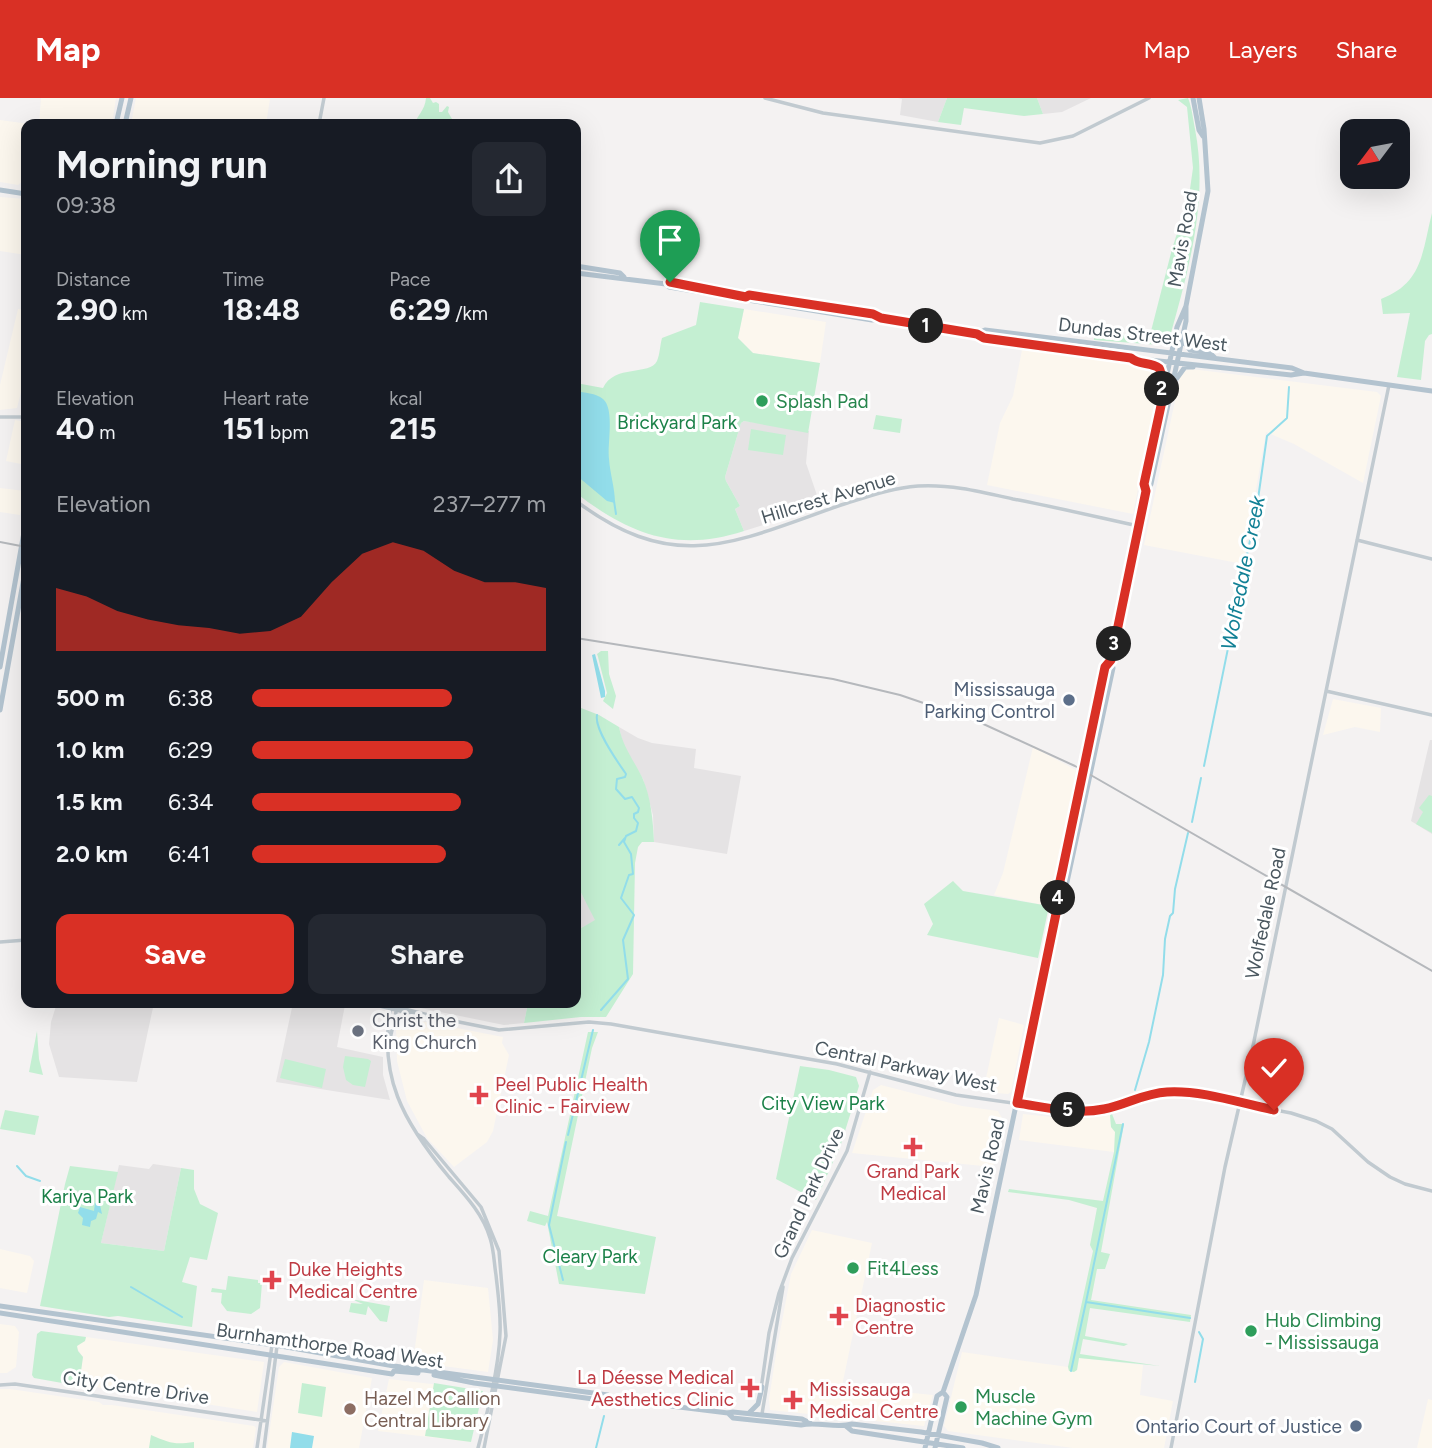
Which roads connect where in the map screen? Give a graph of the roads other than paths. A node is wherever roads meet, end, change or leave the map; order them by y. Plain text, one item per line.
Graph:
1 (122, 98) edge
2 (131, 98) edge
3 (324, 98) edge
4 (765, 98) edge
5 (1149, 98) edge
6 (1193, 98) edge
7 (1199, 98) edge
8 (117, 119) edge
9 (126, 119) edge
10 (320, 119) edge
11 (1203, 136) junction
12 (0, 190) edge
13 (21, 193) edge
14 (581, 267) edge
15 (581, 274) edge
16 (624, 277) junction
17 (1182, 321) junction
18 (977, 334) junction
19 (1130, 347) junction
20 (1172, 352) junction
21 (1180, 354) junction
22 (1131, 358) junction
23 (1215, 358) junction
24 (1170, 362) junction
25 (1178, 363) junction
26 (1203, 365) junction
27 (1304, 373) junction
28 (1389, 385) junction
29 (1432, 391) edge
30 (1164, 392) junction
31 (1171, 392) junction
32 (0, 417) edge
33 (21, 417) edge
34 (1146, 491) junction
35 (581, 505) edge
36 (1139, 526) junction
37 (1357, 540) junction
38 (21, 549) edge
39 (1432, 559) edge
40 (21, 594) edge
41 (0, 667) edge
42 (1326, 691) junction
43 (0, 710) edge
44 (1432, 715) edge
45 (21, 940) edge
46 (0, 942) edge
47 (394, 1008) edge
48 (400, 1008) edge
49 (870, 1072) junction
50 (1017, 1103) junction
51 (1240, 1103) junction
52 (1432, 1191) edge
53 (783, 1285) junction
54 (0, 1306) edge
55 (0, 1313) edge
56 (274, 1345) junction
57 (273, 1354) junction
58 (495, 1383) junction
59 (0, 1385) edge
60 (762, 1387) junction
61 (943, 1392) junction
62 (728, 1413) junction
63 (749, 1413) junction
64 (759, 1418) junction
65 (261, 1420) junction
66 (267, 1421) junction
67 (846, 1426) junction
68 (928, 1434) junction
69 (938, 1436) junction
70 (926, 1445) edge
71 (936, 1446) edge
72 (988, 1447) edge
73 (257, 1448) edge
74 (264, 1448) edge
75 (478, 1448) edge
76 (484, 1448) edge
77 (963, 1448) edge
78 (998, 1448) edge
79 (1171, 1448) edge

1 - 8 main road
2 - 9 main road
3 - 10 street
4 - 5 street
6 - 11 main road, Mavis Road
7 - 11 main road, Mavis Road
11 - 17 main road, Mavis Road
12 - 13 main road
14 - 16 main road, Dundas Street West
15 - 16 main road, Dundas Street West
16 - 18 main road, Dundas Street West
17 - 19 main road
17 - 20 main road, Mavis Road
17 - 21 main road, Mavis Road
17 - 23 main road
18 - 19 main road, Dundas Street West
18 - 22 main road, Dundas Street West
19 - 20 main road, Dundas Street West
20 - 21 main road, Dundas Street West
20 - 24 main road, Mavis Road
21 - 23 main road, Dundas Street West
21 - 25 main road, Mavis Road
22 - 24 main road, Dundas Street West
22 - 30 main road
23 - 27 main road, Dundas Street West
24 - 25 main road, Dundas Street West
24 - 30 main road, Mavis Road
25 - 26 main road, Dundas Street West
25 - 31 main road, Mavis Road
26 - 27 main road, Dundas Street West
26 - 31 main road
27 - 28 main road, Dundas Street West
28 - 29 main road, Dundas Street West
28 - 37 street, Wolfedale Road
30 - 34 main road, Mavis Road
31 - 34 main road, Mavis Road
32 - 33 street
34 - 36 main road, Mavis Road
35 - 36 street, Hillcrest Avenue
36 - 50 main road, Mavis Road
37 - 39 street
37 - 42 street, Wolfedale Road
38 - 41 main road
40 - 43 main road
42 - 44 street
42 - 51 street, Wolfedale Road
45 - 46 street
47 - 58 street
48 - 49 street, Central Parkway West
49 - 50 street, Central Parkway West
49 - 53 street, Grand Park Drive
50 - 51 street, Central Parkway West
50 - 61 main road, Mavis Road
51 - 52 street, Central Parkway West
51 - 79 street, Wolfedale Road
53 - 60 street, Grand Park Drive
53 - 64 street, Grand Park Drive
54 - 56 main road, Burnhamthorpe Road West
55 - 57 main road, Burnhamthorpe Road West
56 - 57 street
56 - 58 main road, Burnhamthorpe Road West
57 - 58 main road, Burnhamthorpe Road West
57 - 65 street
57 - 66 street
58 - 62 main road, Burnhamthorpe Road West
58 - 75 street
58 - 76 street
59 - 65 street, City Centre Drive
60 - 63 main road
60 - 64 street, Grand Park Drive
61 - 68 main road, Mavis Road
61 - 69 main road, Mavis Road
62 - 63 main road, Burnhamthorpe Road West
62 - 64 main road, Burnhamthorpe Road West
63 - 64 main road, Burnhamthorpe Road West
64 - 67 main road, Burnhamthorpe Road West
65 - 66 street, City Centre Drive
65 - 73 street
66 - 74 street
67 - 68 main road, Burnhamthorpe Road West
67 - 70 main road, Burnhamthorpe Road West
68 - 69 main road, Burnhamthorpe Road West
68 - 70 main road, Mavis Road
69 - 71 main road, Mavis Road
69 - 72 main road, Burnhamthorpe Road West
70 - 71 main road, Burnhamthorpe Road West
71 - 77 main road, Burnhamthorpe Road West
72 - 78 main road, Burnhamthorpe Road West

